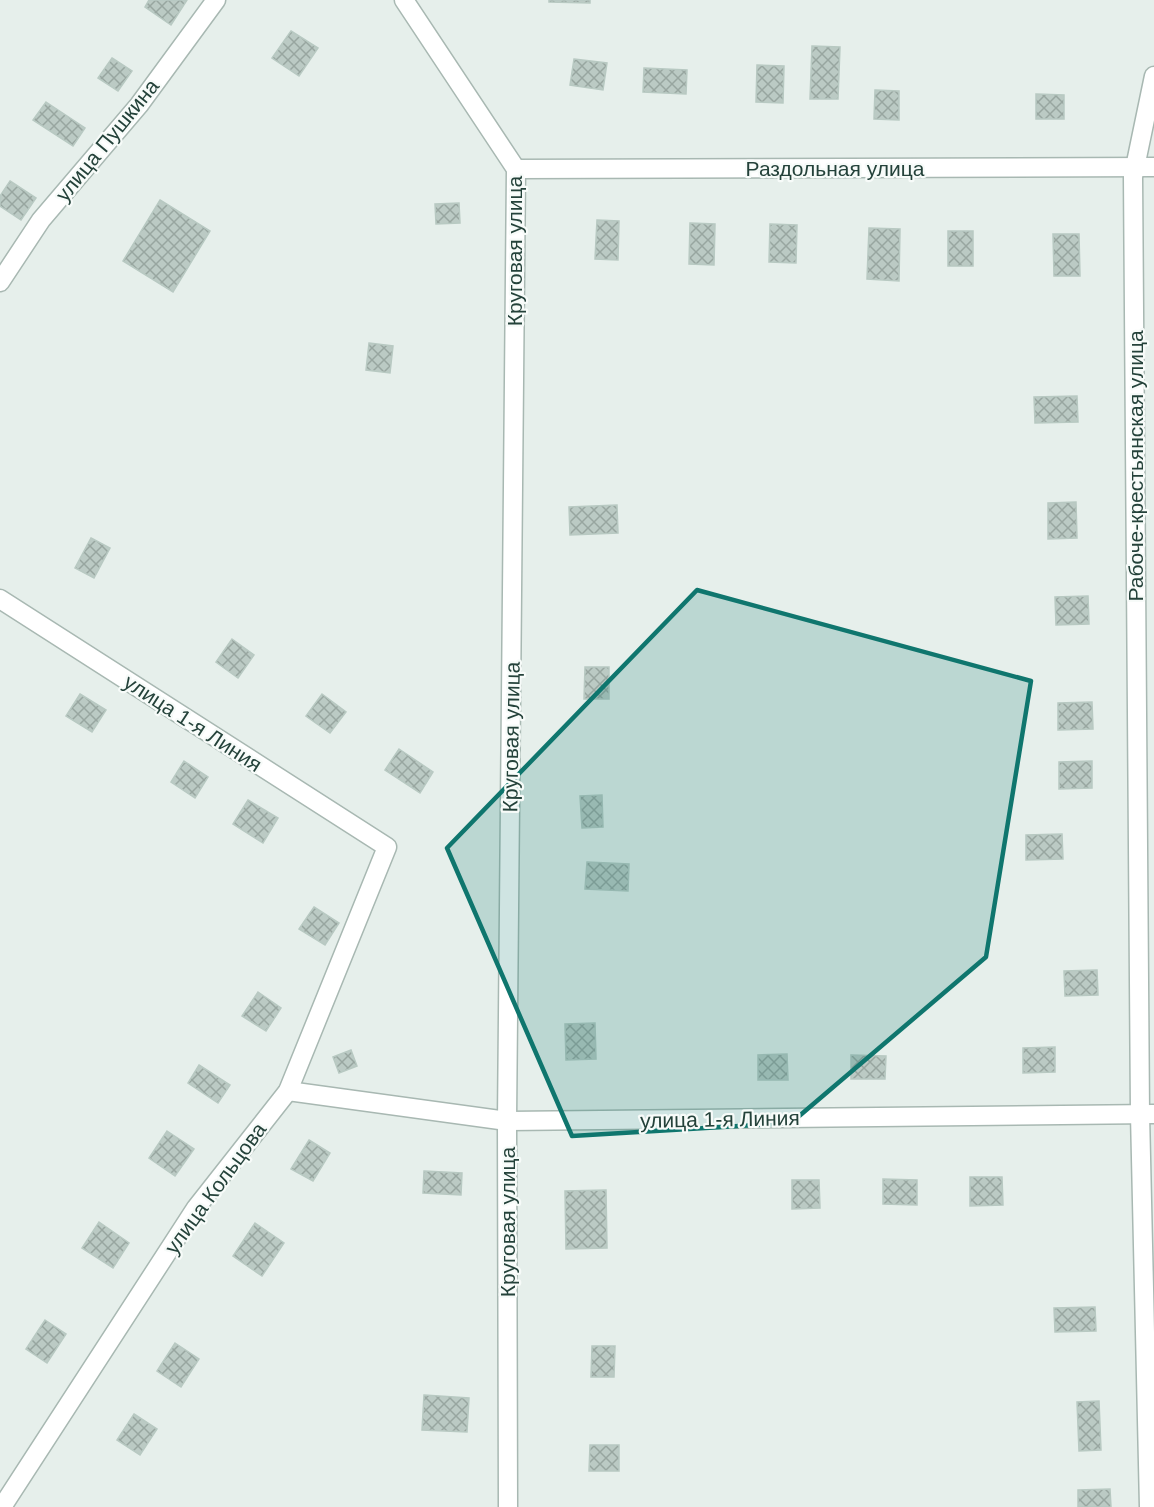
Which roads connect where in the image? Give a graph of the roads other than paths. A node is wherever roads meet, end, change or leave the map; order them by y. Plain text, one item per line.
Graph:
1 (216, 0) edge
2 (404, 0) edge
3 (1154, 76) edge
4 (1135, 167) junction
5 (1154, 167) edge
6 (516, 169) junction
7 (0, 282) edge
8 (0, 599) edge
9 (387, 847) joint
10 (288, 1091) junction
11 (1147, 1114) edge
12 (507, 1121) junction
13 (2, 1507) edge
14 (508, 1507) edge
15 (1149, 1507) edge

1 - 7 street, улица Пушкина
2 - 6 street, Круговая улица
3 - 4 street, Рабоче-крестьянская улица
4 - 5 street, Раздольная улица
4 - 6 street, Раздольная улица
4 - 11 street, Рабоче-крестьянская улица
6 - 12 street, Круговая улица
8 - 9 street, улица 1-я Линия
9 - 10 street, улица Кольцова
10 - 12 street, улица 1-я Линия
10 - 13 street, улица Кольцова
11 - 12 street, улица 1-я Линия
11 - 15 street, Рабоче-крестьянская улица
12 - 14 street, Круговая улица

